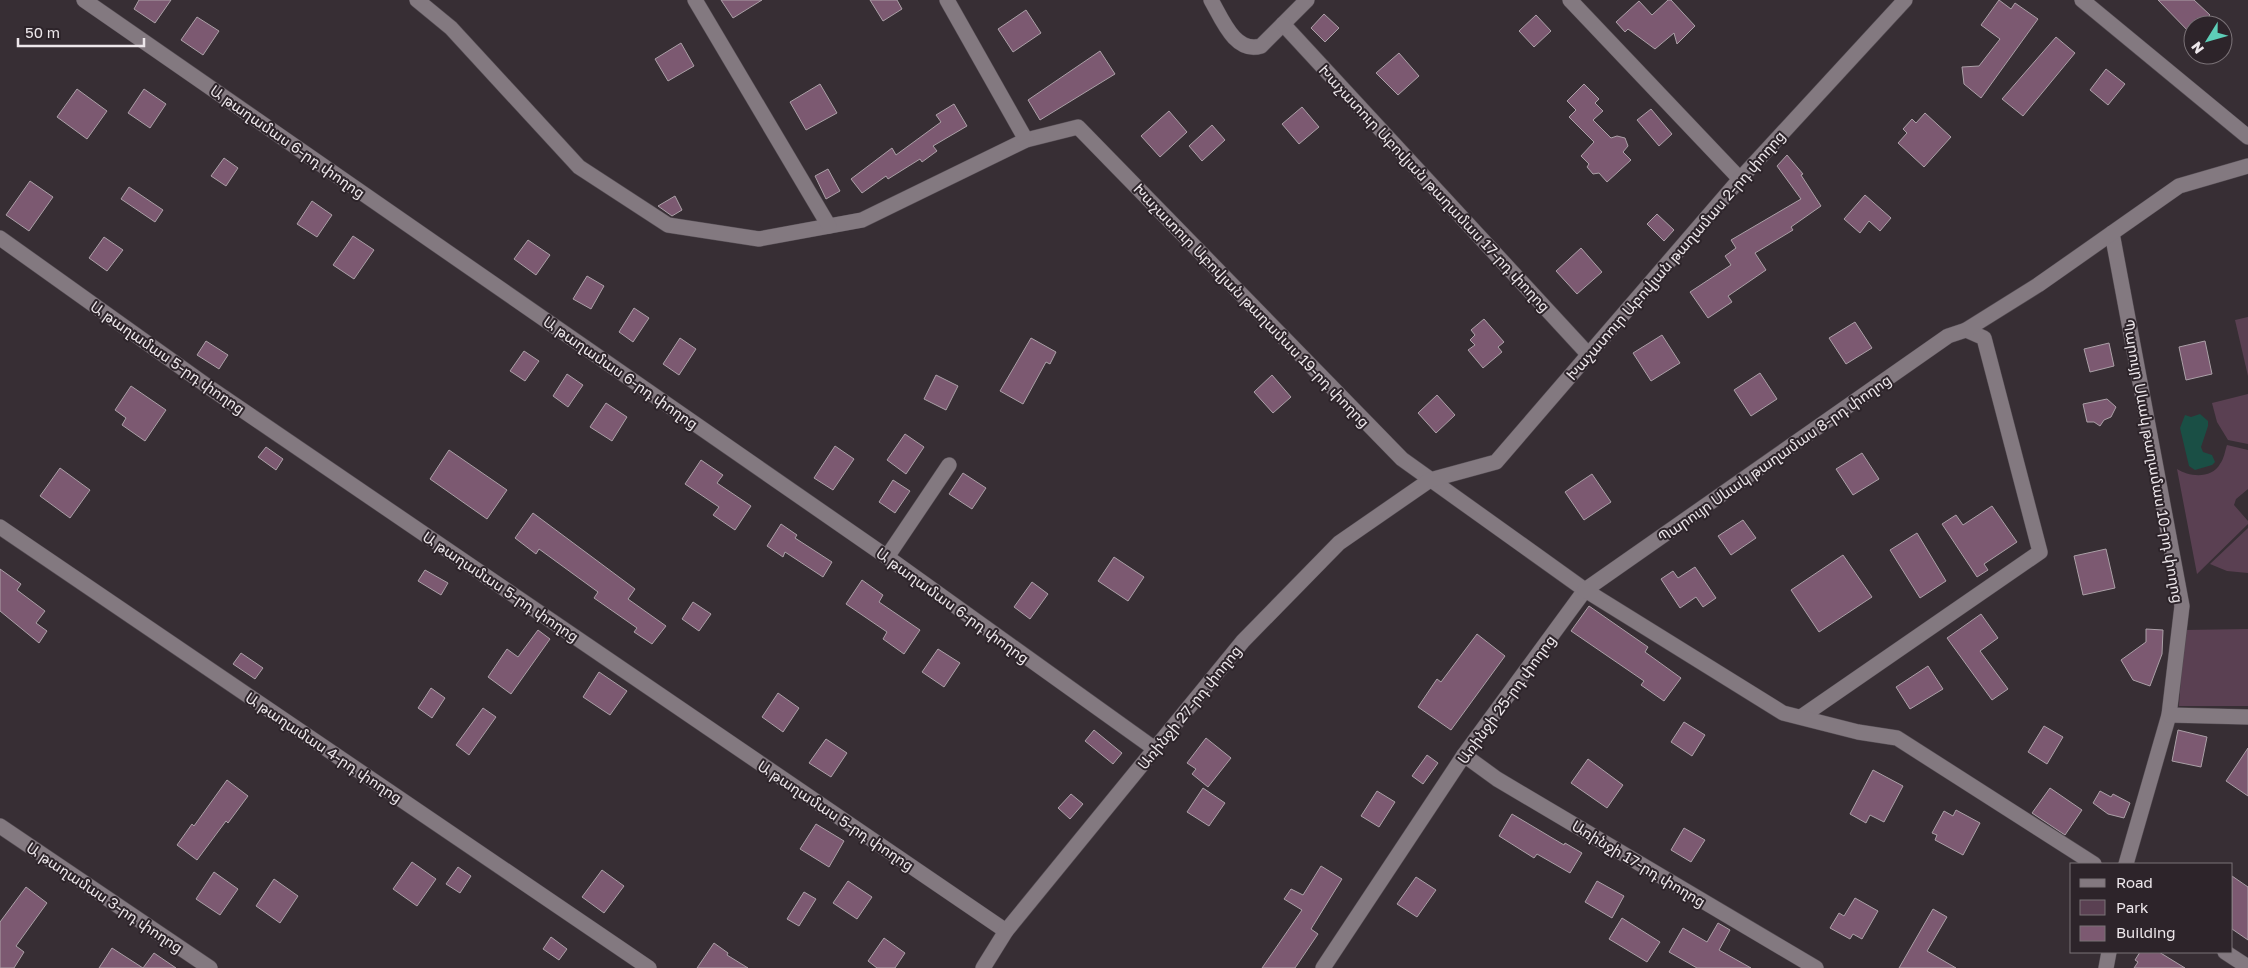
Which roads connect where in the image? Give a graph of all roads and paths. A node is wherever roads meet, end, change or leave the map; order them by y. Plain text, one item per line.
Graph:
1 (84, 0) edge
2 (417, 0) edge
3 (696, 0) edge
4 (947, 0) edge
5 (1211, 0) edge
6 (1307, 0) edge
7 (1570, 0) edge
8 (2082, 0) edge
9 (1902, 1) edge
10 (1283, 24) junction
11 (2248, 137) edge
12 (1026, 140) junction
13 (2248, 166) edge
14 (1740, 179) junction
15 (829, 226) junction
16 (2112, 233) junction
17 (0, 238) edge
18 (1966, 330) junction
19 (1587, 353) junction
20 (949, 465) dead end
21 (1430, 480) junction
22 (0, 527) edge
23 (887, 557) junction
24 (1585, 590) junction
25 (2168, 716) junction
26 (1801, 717) junction
27 (2248, 717) edge
28 (1155, 749) junction
29 (1464, 755) junction
30 (0, 826) edge
31 (2092, 863) edge
32 (2126, 863) edge
33 (1006, 930) junction
34 (2109, 953) edge
35 (2227, 953) edge
36 (2248, 967) edge
37 (210, 968) edge
38 (649, 968) edge
39 (983, 968) edge
40 (1323, 968) edge
41 (1816, 968) edge
42 (2106, 968) edge

1 - 23 street, Ա թաղամաս 6-րդ փողոց
2 - 15 street
3 - 15 street
4 - 12 street
5 - 10 street
6 - 10 street
7 - 14 street
8 - 11 street
9 - 14 street, Խաչատուր Աբովյան թաղամաս 2-րդ փողոց
10 - 19 street, Խաչատուր Աբովյան թաղամաս 17-րդ փողոց
12 - 15 street
12 - 21 street, Խաչատուր Աբովյան թաղամաս 19-րդ փողոց
13 - 16 street
14 - 19 street, Խաչատուր Աբովյան թաղամաս 2-րդ փողոց
16 - 18 street, Պարույր Սևակ թաղամաս 8-րդ փողոց
16 - 25 street, Պարույր Սևակ թաղամաս 10-րդ փողոց
17 - 33 street, Ա թաղամաս 5-րդ փողոց
18 - 24 street, Պարույր Սևակ թաղամաս 8-րդ փողոց
18 - 26 street
19 - 21 street, Խաչատուր Աբովյան թաղամաս 2-րդ փողոց
20 - 23 street
21 - 24 street
21 - 28 street, Առինջի 27-րդ փողոց
22 - 38 street, Ա թաղամաս 4-րդ փողոց
23 - 28 street, Ա թաղամաս 6-րդ փողոց
24 - 26 street
24 - 29 street, Առինջի 25-րդ փողոց
25 - 27 street
25 - 32 street, Պարույր Սևակ թաղամաս 10-րդ փողոց
26 - 31 street
28 - 33 street, Առինջի 27-րդ փողոց
29 - 40 street, Առինջի 25-րդ փողոց
29 - 41 street, Առինջի 17-րդ փողոց
30 - 37 street, Ա թաղամաս 3-րդ փողոց
33 - 39 street, Առինջի 27-րդ փողոց
34 - 42 street
35 - 36 street

